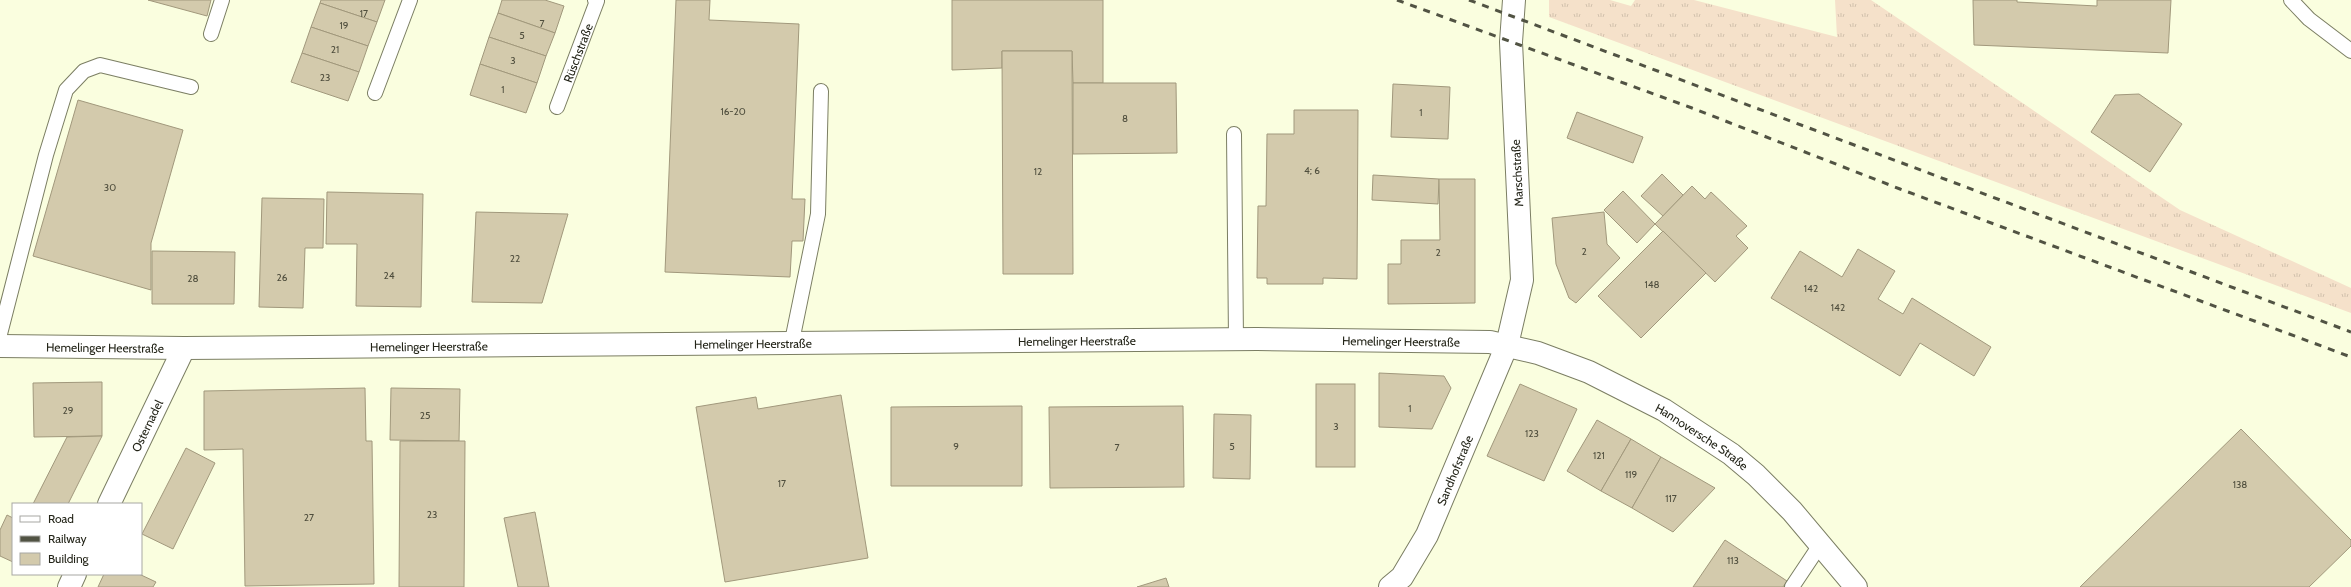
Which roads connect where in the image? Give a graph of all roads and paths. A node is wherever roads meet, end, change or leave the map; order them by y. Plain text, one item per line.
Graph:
1 (222, 0) edge
2 (410, 0) edge
3 (595, 0) edge
4 (1514, 0) edge
5 (2291, 0) edge
6 (211, 34) dead end
7 (2351, 51) edge
8 (191, 88) dead end
9 (821, 91) dead end
10 (375, 93) dead end
11 (557, 107) dead end
12 (1234, 134) dead end
13 (0, 334) edge
14 (1236, 340) junction
15 (792, 341) junction
16 (1506, 345) junction
17 (0, 346) edge
18 (184, 348) junction
19 (108, 503) edge
20 (1820, 545) junction
21 (75, 575) edge
22 (69, 587) edge
23 (1390, 587) edge
24 (1792, 587) edge
25 (1856, 587) edge

1 - 6 lane
2 - 10 lane
3 - 11 lane, Rüschstraße
4 - 16 main road, Marschstraße
5 - 7 lane
8 - 13 lane
9 - 15 lane
12 - 14 lane
14 - 15 main road, Hemelinger Heerstraße
14 - 16 main road, Hemelinger Heerstraße
15 - 18 main road, Hemelinger Heerstraße
16 - 20 main road, Hannoversche Straße
16 - 23 main road, Sandhofstraße
17 - 18 main road, Hemelinger Heerstraße
18 - 19 main road, Osternadel
20 - 24 lane
20 - 25 main road, Hannoversche Straße
21 - 22 main road

